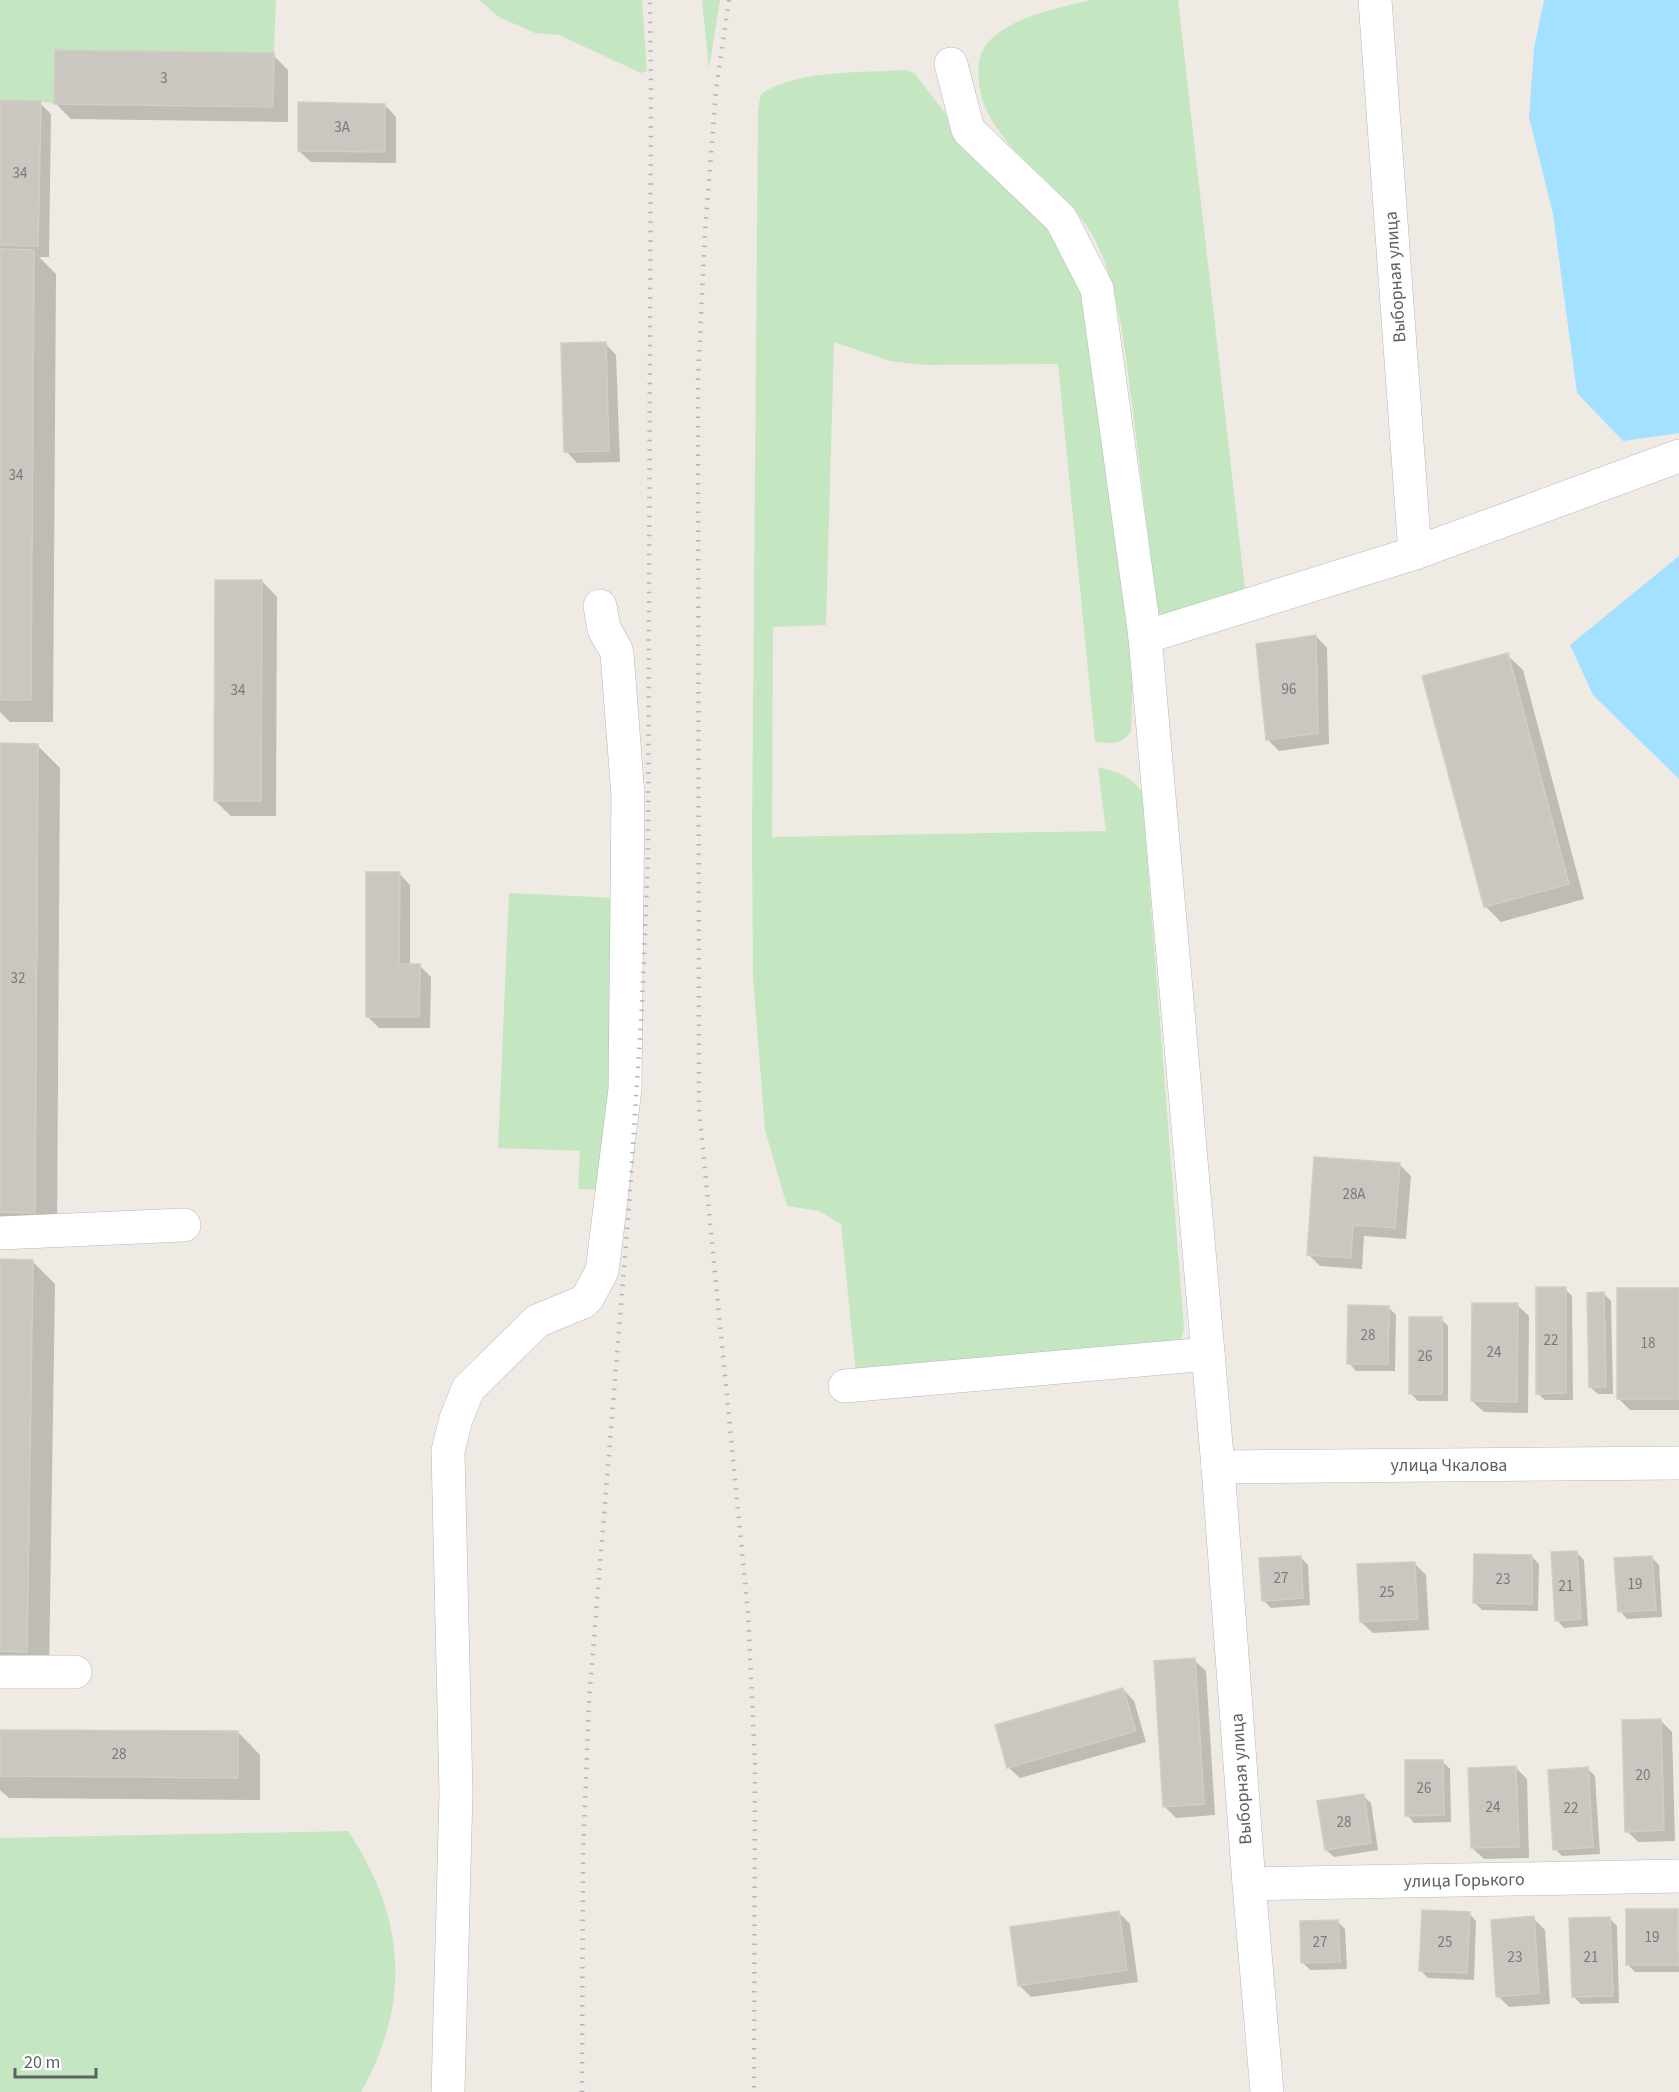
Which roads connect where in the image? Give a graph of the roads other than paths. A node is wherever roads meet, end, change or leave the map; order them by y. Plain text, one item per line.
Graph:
1 (1375, 0) edge
2 (951, 64) dead end
3 (1679, 456) edge
4 (1415, 553) junction
5 (600, 606) dead end
6 (1145, 637) junction
7 (184, 1225) dead end
8 (0, 1233) edge
9 (1208, 1354) junction
10 (845, 1386) dead end
11 (1679, 1463) edge
12 (1218, 1467) junction
13 (0, 1672) edge
14 (75, 1672) dead end
15 (1679, 1876) edge
16 (1249, 1884) junction
17 (448, 2092) edge
18 (1267, 2092) edge

1 - 4 street, Выборная улица
2 - 6 street, Выборная улица
3 - 4 street
4 - 6 street
5 - 17 street
6 - 9 street, Выборная улица
7 - 8 street
9 - 10 street
9 - 12 street, Выборная улица
11 - 12 street, улица Чкалова
12 - 16 street, Выборная улица
13 - 14 street
15 - 16 street, улица Горького
16 - 18 street, Выборная улица

